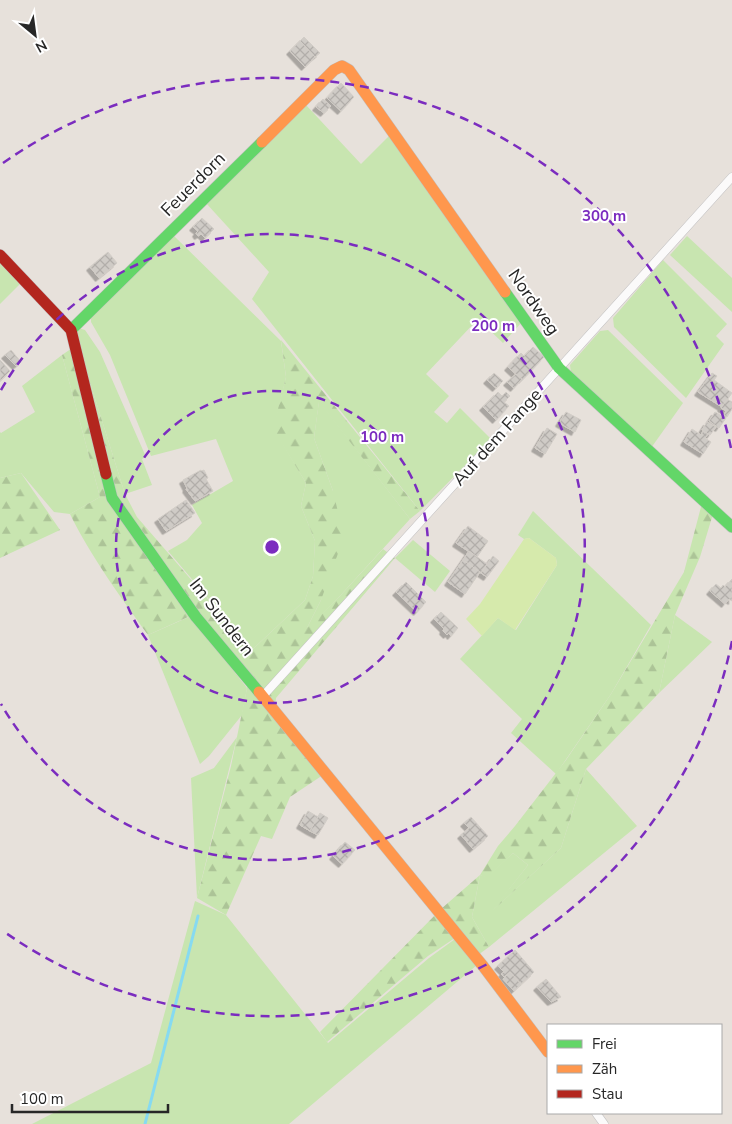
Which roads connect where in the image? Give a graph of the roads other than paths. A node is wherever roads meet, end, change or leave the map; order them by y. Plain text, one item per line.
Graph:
1 (342, 66) joint
2 (732, 177) edge
3 (0, 255) edge
4 (71, 330) junction
5 (559, 368) junction
6 (732, 527) edge
7 (263, 696) junction
8 (547, 1051) edge

1 - 4 street, Feuerdorn
1 - 5 street, Nordweg
2 - 5 street, Auf dem Fange
3 - 4 street, Im Sundern
4 - 7 street, Im Sundern
5 - 6 street, Nordweg
5 - 7 street, Auf dem Fange
7 - 8 street, Im Sundern

